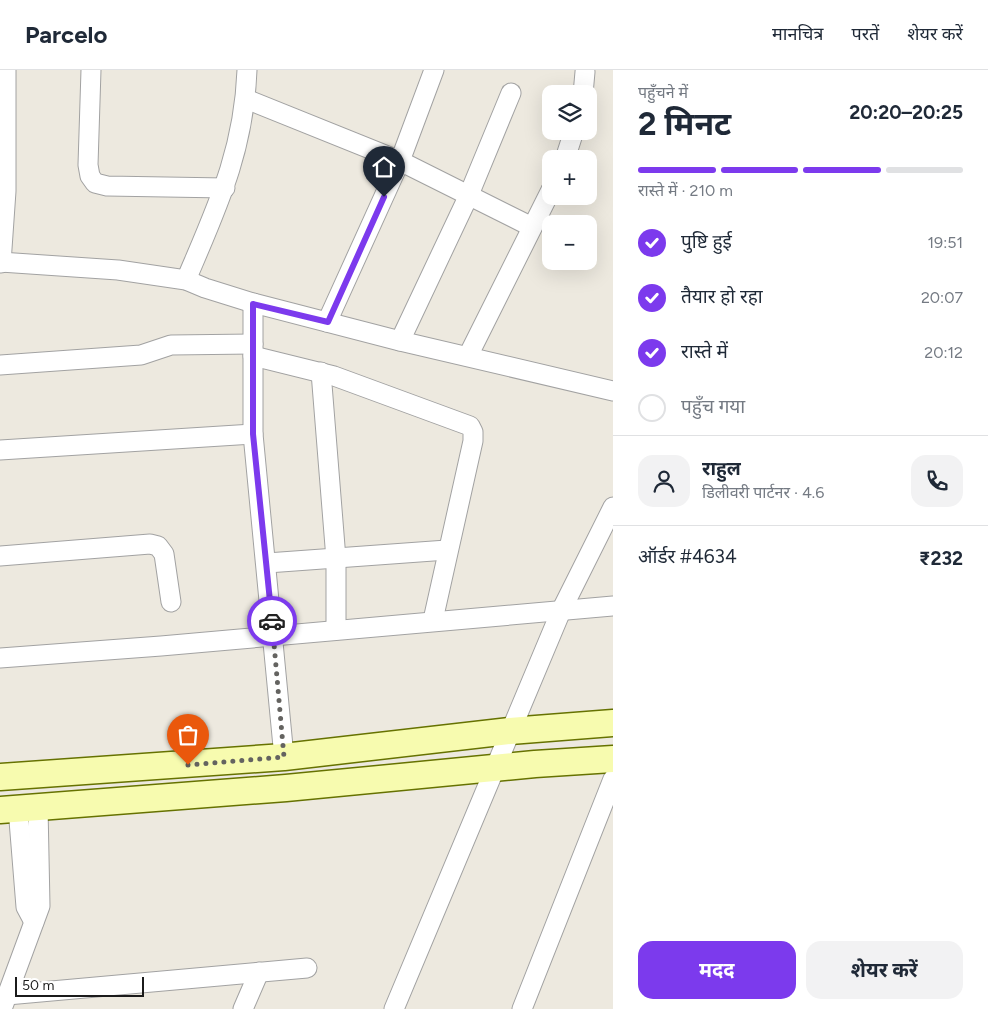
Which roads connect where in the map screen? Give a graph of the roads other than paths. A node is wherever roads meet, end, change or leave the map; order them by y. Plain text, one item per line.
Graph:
1 (6, 70) edge
2 (91, 70) edge
3 (247, 70) edge
4 (434, 70) edge
5 (585, 72) dead end
6 (584, 85) edge
7 (511, 93) dead end
8 (246, 99) junction
9 (400, 161) junction
10 (225, 188) junction
11 (468, 197) junction
12 (543, 205) edge
13 (532, 227) junction
14 (1, 262) edge
15 (186, 280) junction
16 (253, 304) junction
17 (328, 322) junction
18 (400, 341) junction
19 (253, 350) junction
20 (468, 356) junction
21 (0, 365) edge
22 (321, 372) junction
23 (613, 391) edge
24 (253, 434) junction
25 (0, 450) edge
26 (613, 507) edge
27 (448, 550) junction
28 (0, 556) edge
29 (336, 559) junction
30 (267, 563) junction
31 (171, 602) dead end
32 (613, 606) edge
33 (561, 610) junction
34 (433, 620) junction
35 (336, 630) junction
36 (273, 636) junction
37 (0, 658) edge
38 (613, 723) edge
39 (510, 731) junction
40 (284, 757) junction
41 (613, 759) edge
42 (493, 769) junction
43 (0, 777) edge
44 (613, 779) edge
45 (19, 808) edge
46 (307, 968) dead end
47 (259, 972) junction
48 (4, 1002) edge
49 (243, 1009) edge
50 (394, 1009) edge
51 (522, 1009) edge

1 - 14 street
2 - 10 street
3 - 8 street
4 - 9 street
5 - 6 street
7 - 11 street
8 - 9 street
8 - 10 street
9 - 11 street
9 - 17 street
10 - 15 street
11 - 13 street
11 - 18 street
12 - 13 street
13 - 20 street
14 - 15 street
15 - 16 street
16 - 17 street
16 - 19 street
17 - 18 street
18 - 20 street
19 - 21 street
19 - 22 street
19 - 24 street
20 - 23 street
22 - 27 street
22 - 29 street
24 - 25 street
24 - 30 street
26 - 33 street
27 - 29 street
27 - 34 street
28 - 31 street
29 - 30 street
29 - 35 street
30 - 36 street
32 - 33 street
33 - 34 street
33 - 39 street
34 - 35 street
35 - 36 street
36 - 37 street
36 - 40 street
38 - 39 main road
39 - 40 main road
39 - 42 street
40 - 43 main road
41 - 42 main road
42 - 45 main road
42 - 50 street
44 - 51 street
45 - 48 street
46 - 47 street
47 - 48 street
47 - 49 street

